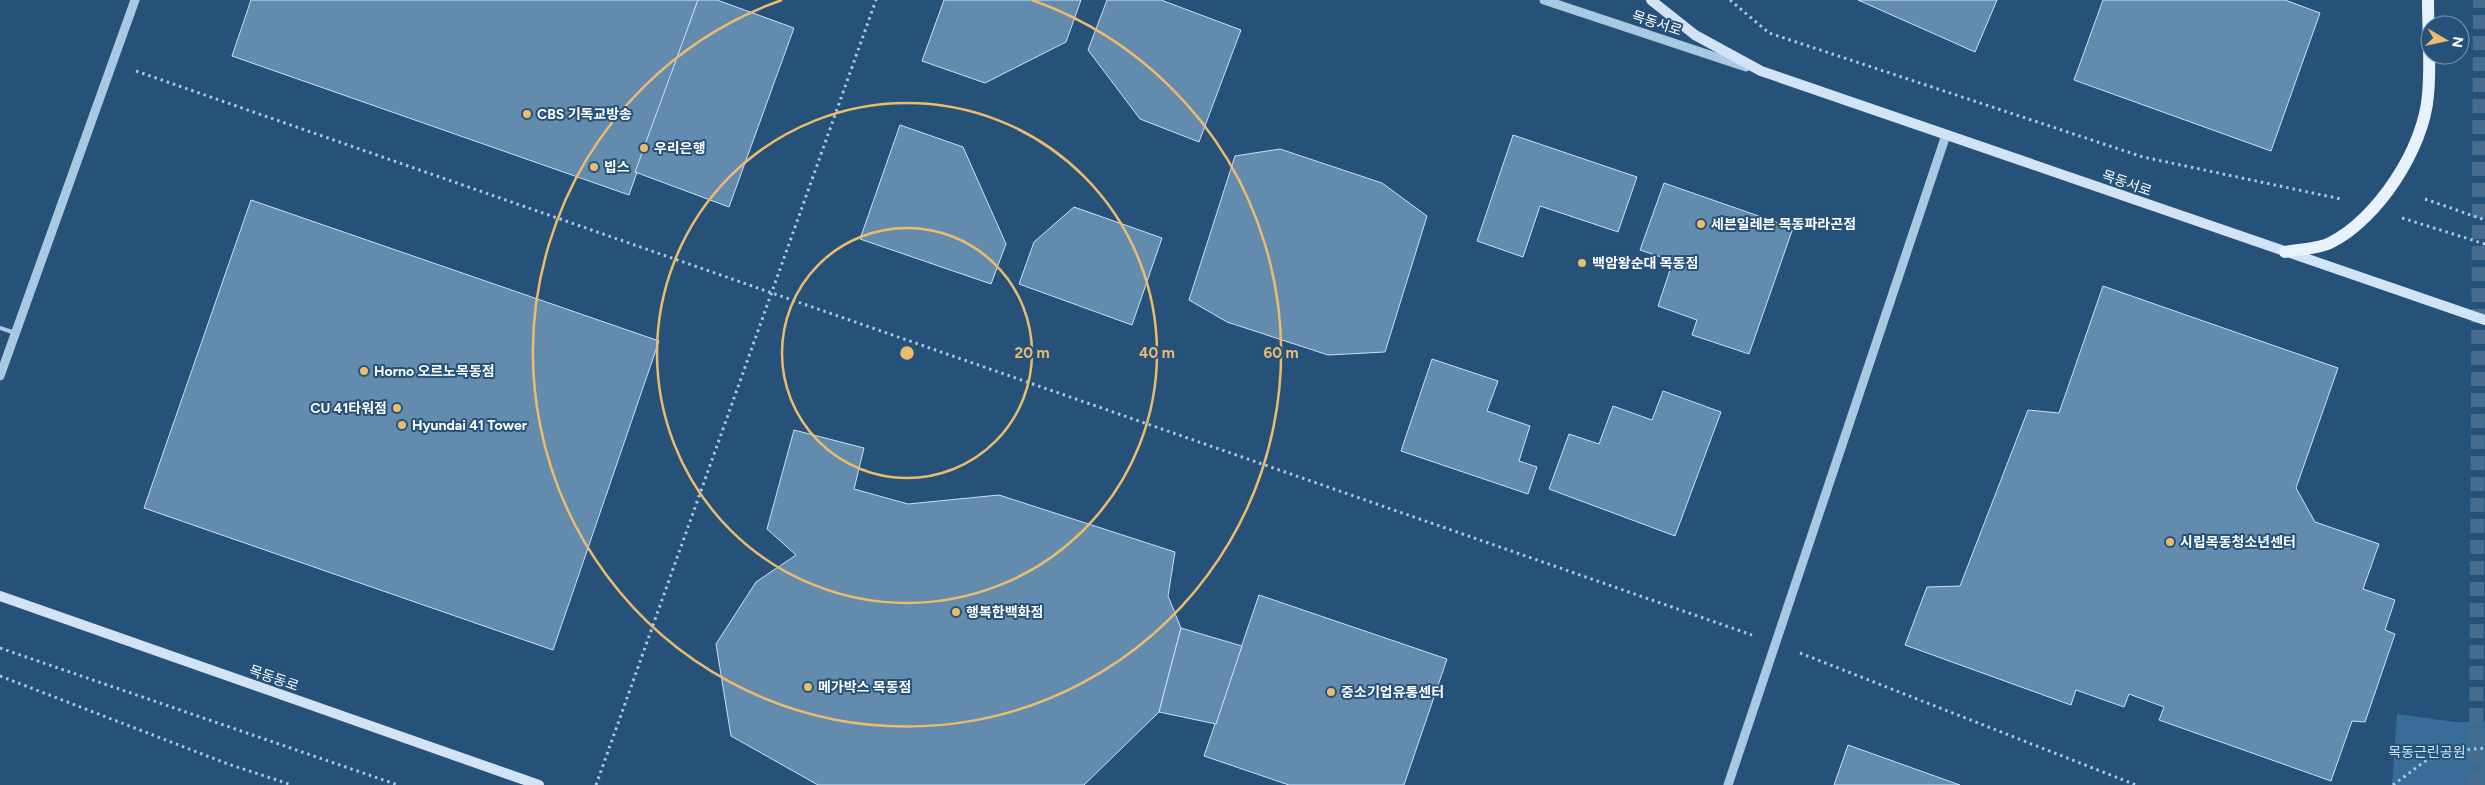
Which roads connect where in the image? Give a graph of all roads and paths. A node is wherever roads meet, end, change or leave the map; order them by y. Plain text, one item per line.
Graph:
1 (135, 0) edge
2 (876, 0) edge
3 (1544, 0) edge
4 (1651, 0) edge
5 (1730, 0) edge
6 (2428, 0) edge
7 (112, 62) junction
8 (1761, 71) junction
9 (1946, 135) junction
10 (2425, 199) dead end
11 (2371, 209) junction
12 (2485, 220) edge
13 (2485, 244) edge
14 (2285, 252) junction
15 (771, 292) junction
16 (2485, 320) edge
17 (0, 328) edge
18 (15, 333) junction
19 (0, 376) edge
20 (0, 596) edge
21 (1775, 643) junction
22 (0, 648) edge
23 (0, 676) edge
24 (2485, 748) edge
25 (292, 785) edge
26 (398, 785) edge
27 (539, 785) edge
28 (596, 785) edge
29 (1728, 785) edge
30 (2136, 785) edge
31 (2393, 785) edge

1 - 7 street
2 - 15 path
3 - 8 street, 목동서로
4 - 8 main road, 목동서로
5 - 11 path
6 - 11 main road
7 - 15 path
7 - 18 street
8 - 9 main road, 목동서로
9 - 14 main road, 목동서로
9 - 21 street
10 - 12 path
11 - 13 path
11 - 14 main road
14 - 16 main road, 목동서로
15 - 21 path
15 - 28 path
17 - 18 lane
18 - 19 street
20 - 27 main road, 목동동로
21 - 29 street
21 - 30 path
22 - 26 path
23 - 25 path
24 - 31 path

